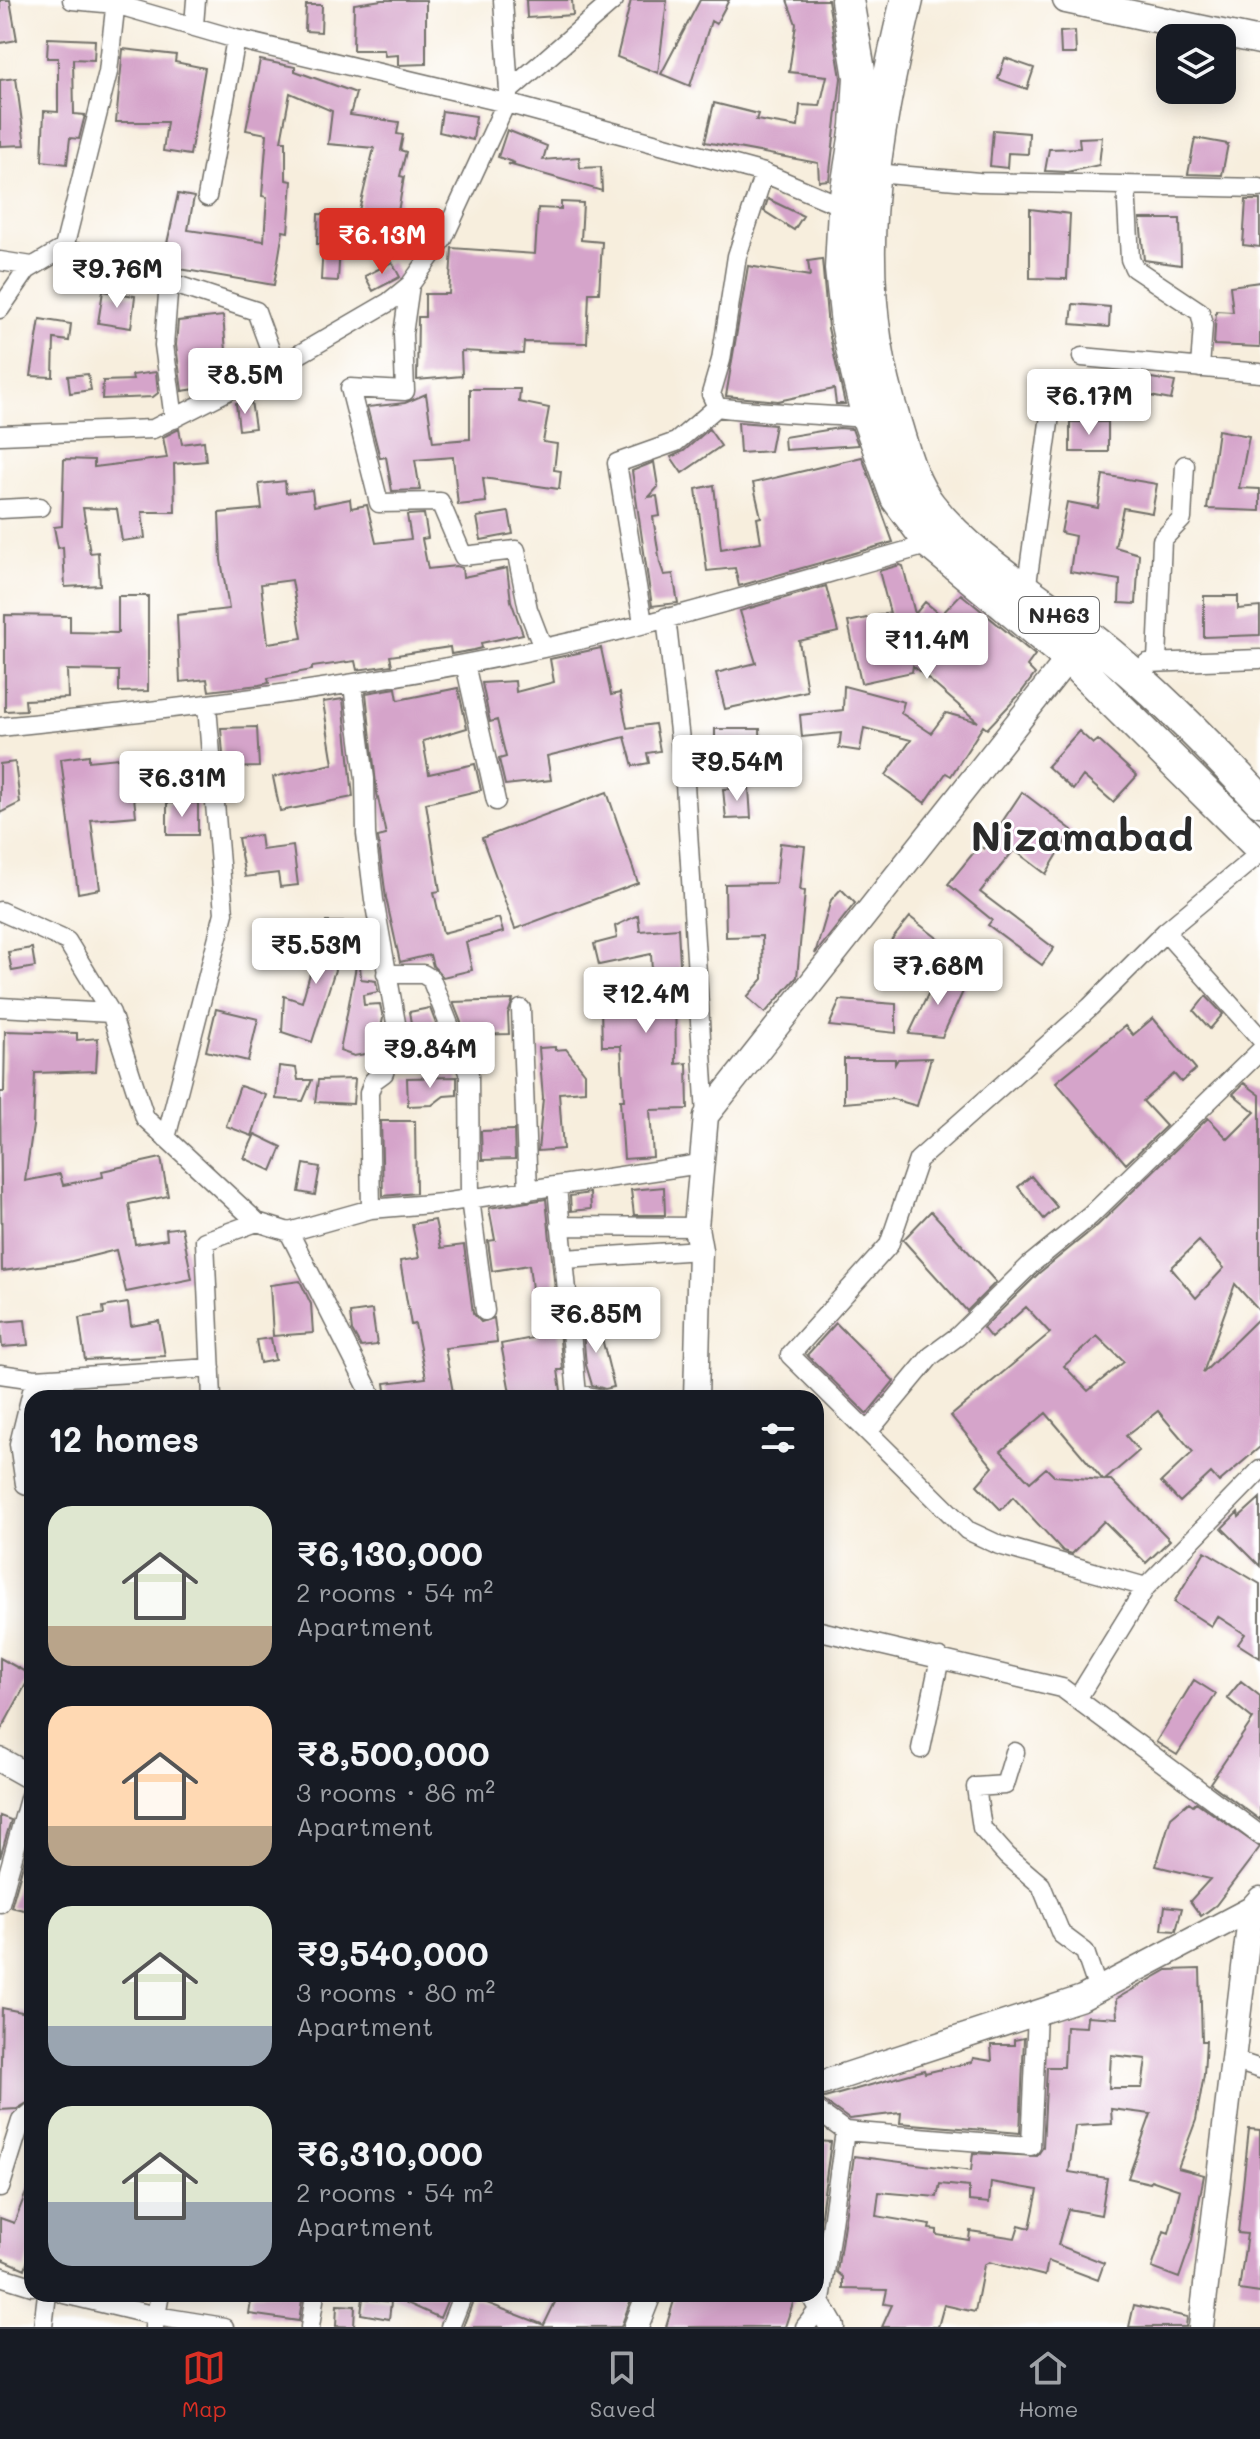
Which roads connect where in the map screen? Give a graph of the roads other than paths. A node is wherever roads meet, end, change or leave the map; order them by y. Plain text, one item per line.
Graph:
1 (72, 0) edge
2 (196, 0) edge
3 (503, 0) edge
4 (614, 0) edge
5 (847, 0) edge
6 (855, 0) edge
7 (906, 0) edge
8 (1066, 0) edge
9 (115, 2) edge
10 (194, 25) junction
11 (236, 39) junction
12 (1260, 41) edge
13 (507, 97) junction
14 (764, 173) junction
15 (875, 173) junction
16 (1126, 185) junction
17 (1260, 188) edge
18 (207, 197) dead end
19 (844, 207) junction
20 (64, 248) junction
21 (0, 261) edge
22 (32, 266) junction
23 (169, 282) junction
24 (410, 285) junction
25 (0, 309) edge
26 (1082, 357) dead end
27 (276, 366) junction
28 (1200, 368) junction
29 (1260, 373) edge
30 (1052, 401) dead end
31 (717, 407) junction
32 (868, 418) junction
33 (174, 419) junction
34 (0, 435) edge
35 (1185, 465) dead end
36 (40, 507) dead end
37 (0, 509) edge
38 (931, 544) junction
39 (1026, 591) junction
40 (666, 617) junction
41 (643, 623) junction
42 (543, 648) junction
43 (1081, 657) junction
44 (1260, 659) edge
45 (465, 664) junction
46 (1142, 664) junction
47 (353, 685) junction
48 (207, 706) junction
49 (0, 727) edge
50 (1260, 800) edge
51 (496, 801) dead end
52 (1260, 850) edge
53 (0, 911) edge
54 (1165, 932) junction
55 (386, 974) junction
56 (0, 1007) edge
57 (521, 1009) dead end
58 (111, 1013) junction
59 (1260, 1038) edge
60 (1260, 1051) edge
61 (706, 1116) junction
62 (166, 1138) junction
63 (700, 1164) junction
64 (557, 1187) junction
65 (528, 1191) junction
66 (470, 1199) junction
67 (371, 1209) junction
68 (257, 1222) junction
69 (560, 1226) junction
70 (289, 1232) junction
71 (698, 1239) junction
72 (565, 1259) junction
73 (485, 1311) dead end
74 (211, 1368) junction
75 (0, 1374) edge
76 (35, 1379) junction
77 (32, 1390) edge
78 (212, 1390) edge
79 (369, 1390) edge
80 (577, 1390) edge
81 (696, 1390) edge
82 (24, 1424) edge
83 (868, 1432) junction
84 (1260, 1470) edge
85 (24, 1477) edge
86 (1146, 1587) junction
87 (824, 1632) edge
88 (940, 1658) junction
89 (1077, 1699) junction
90 (921, 1749) dead end
91 (1015, 1752) dead end
92 (0, 1760) edge
93 (24, 1774) edge
94 (24, 1810) edge
95 (1260, 1835) edge
96 (0, 1903) edge
97 (1256, 1904) edge
98 (1098, 1990) junction
99 (1037, 2014) junction
100 (1233, 2060) junction
101 (1260, 2069) edge
102 (824, 2082) edge
103 (824, 2116) edge
104 (24, 2119) edge
105 (845, 2131) junction
106 (0, 2188) edge
107 (824, 2268) edge
108 (0, 2276) edge
109 (24, 2284) edge
110 (46, 2302) edge
111 (90, 2302) edge
112 (159, 2302) edge
113 (314, 2302) edge
114 (460, 2302) edge
115 (646, 2302) edge
116 (155, 2322) edge
117 (43, 2327) edge
118 (224, 2327) edge
119 (310, 2327) edge
120 (450, 2327) edge
121 (636, 2327) edge
122 (1201, 2327) edge

1 - 9 street
2 - 10 street
3 - 13 street
4 - 13 street
5 - 19 highway, NH63
6 - 7 highway, NH63
7 - 15 highway, NH63
8 - 12 main road
9 - 10 street
9 - 20 street
10 - 11 street
11 - 13 street
11 - 18 street
13 - 14 street
13 - 24 street
14 - 19 street
14 - 31 street
15 - 16 street
15 - 39 highway, NH63
16 - 17 street
16 - 28 street
19 - 32 highway, NH63
20 - 22 street
20 - 23 street
21 - 22 street
22 - 25 street
23 - 27 street
23 - 33 street
24 - 27 street
24 - 42 street
26 - 28 street
27 - 33 street
28 - 29 street
30 - 39 street
31 - 32 street
31 - 41 street
32 - 38 highway, NH63
33 - 34 street
35 - 46 street
36 - 37 street
38 - 40 street
38 - 43 highway, NH63
39 - 43 highway, NH63
40 - 41 street
40 - 61 street
41 - 42 street
42 - 45 street
43 - 46 highway, NH63
43 - 52 highway, NH63
43 - 61 street
44 - 46 street
45 - 47 street
45 - 51 street
46 - 50 highway, NH63
47 - 48 street
47 - 55 street
48 - 49 street
48 - 62 street
52 - 54 street
53 - 58 street
54 - 59 street
54 - 83 street
55 - 66 street
55 - 67 street
56 - 58 street
57 - 65 street
58 - 62 street
60 - 83 street
61 - 63 street
62 - 68 street
63 - 64 street
63 - 71 street
64 - 65 street
64 - 69 street
65 - 66 street
66 - 67 street
66 - 73 street
67 - 70 street
68 - 70 street
68 - 74 street
69 - 71 street
69 - 72 street
70 - 79 street
71 - 72 street
71 - 81 street
72 - 80 street
74 - 76 street
74 - 78 street
75 - 76 street
76 - 77 street
82 - 85 street
83 - 86 street
84 - 86 street
86 - 89 street
87 - 88 street
88 - 89 street
88 - 90 street
89 - 95 street
91 - 98 street
92 - 93 street
94 - 96 street
97 - 98 street
97 - 100 street
98 - 99 street
99 - 102 street
99 - 105 street
100 - 101 street
100 - 122 street
103 - 105 street
104 - 106 street
105 - 107 street
108 - 109 street
110 - 117 street
111 - 116 street
112 - 116 street
113 - 119 street
114 - 120 street
115 - 121 street
116 - 118 street

